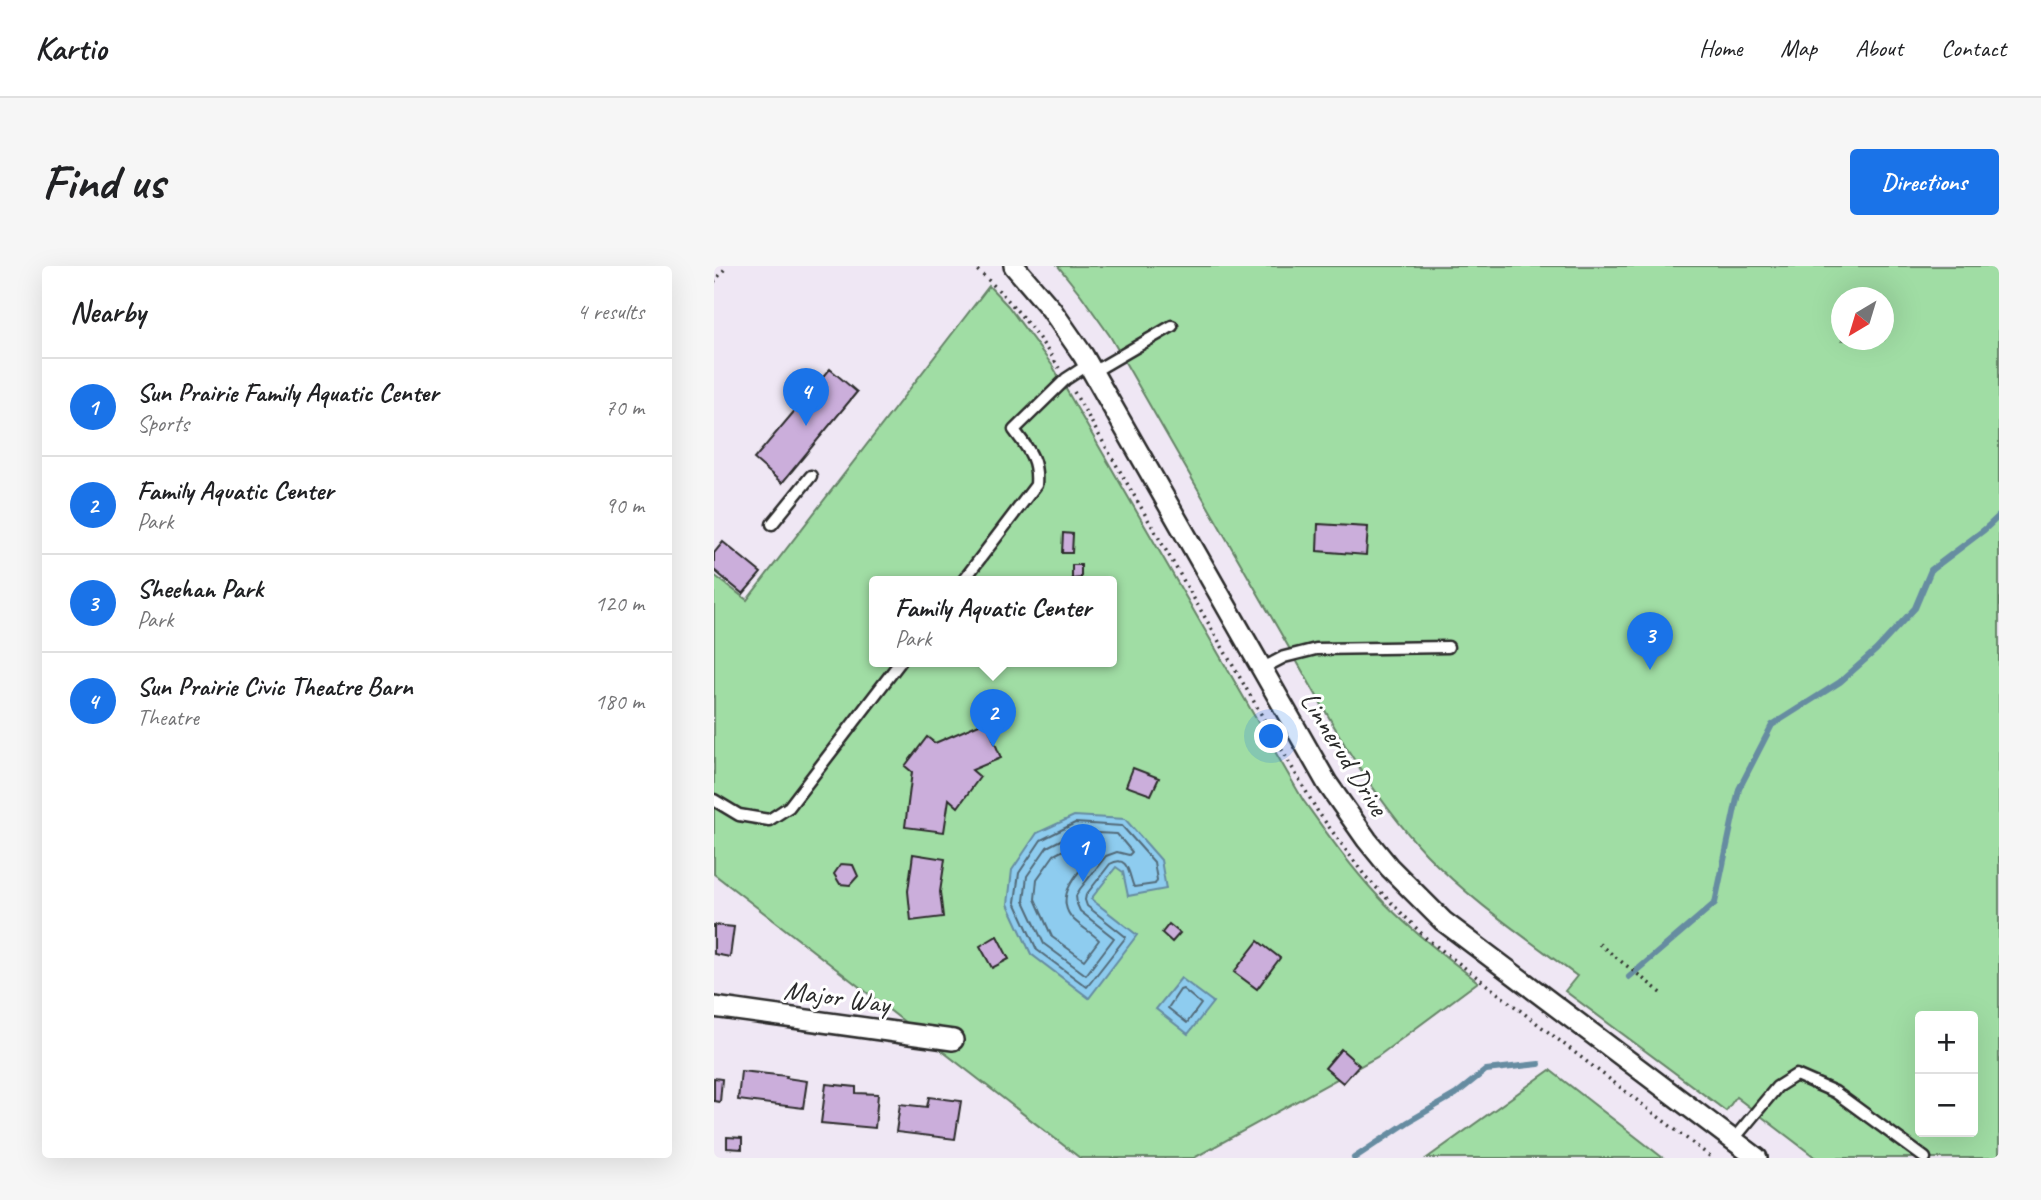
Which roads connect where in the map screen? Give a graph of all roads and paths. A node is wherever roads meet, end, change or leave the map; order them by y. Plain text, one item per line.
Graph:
1 (727, 266) edge
2 (1014, 266) edge
3 (714, 282) edge
4 (1172, 326) dead end
5 (1091, 368) junction
6 (811, 476) dead end
7 (772, 524) dead end
8 (967, 576) edge
9 (1448, 647) dead end
10 (896, 667) edge
11 (1261, 669) junction
12 (714, 800) edge
13 (1599, 944) dead end
14 (1664, 995) dead end
15 (714, 1007) edge
16 (953, 1040) dead end
17 (1736, 1146) junction
18 (1757, 1158) edge
19 (1925, 1158) edge

1 - 3 path
2 - 5 street, Linnerud Drive
4 - 5 lane
5 - 8 lane
5 - 11 street, Linnerud Drive
6 - 7 lane
9 - 11 lane
10 - 12 lane
11 - 17 street, Linnerud Drive
13 - 14 path
15 - 16 street, Major Way
17 - 18 street, Linnerud Drive
17 - 19 lane

